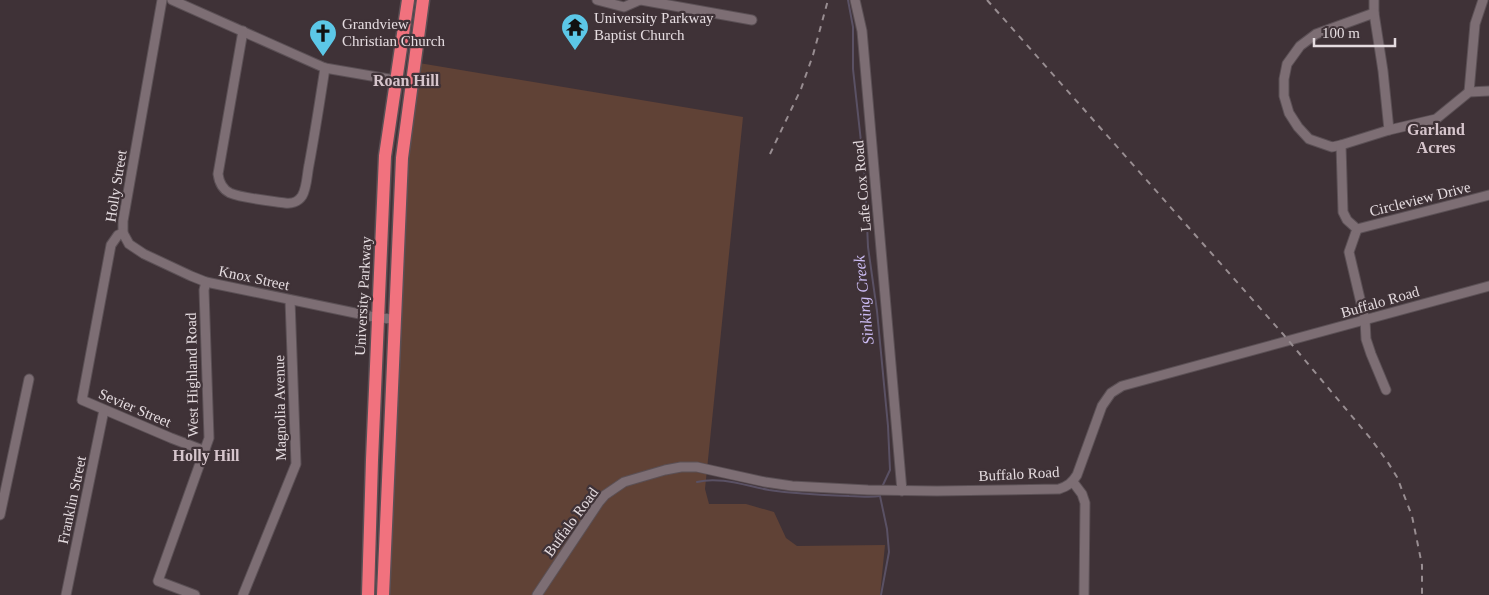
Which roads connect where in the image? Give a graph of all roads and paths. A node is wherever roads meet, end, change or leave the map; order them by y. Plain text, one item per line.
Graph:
1 (162, 0) edge
2 (172, 0) edge
3 (416, 0) edge
4 (597, 0) edge
5 (640, 0) edge
6 (855, 0) edge
7 (1374, 0) edge
8 (1483, 0) edge
9 (1374, 13) junction
10 (752, 20) dead end
11 (243, 31) junction
12 (325, 68) junction
13 (396, 79) junction
14 (412, 83) junction
15 (1489, 91) edge
16 (1469, 92) junction
17 (1389, 130) junction
18 (1341, 145) junction
19 (1489, 195) edge
20 (384, 200) junction
21 (400, 200) junction
22 (1357, 229) junction
23 (123, 233) junction
24 (206, 282) junction
25 (1489, 286) edge
26 (290, 300) junction
27 (379, 318) junction
28 (394, 319) junction
29 (1365, 320) junction
30 (28, 379) dead end
31 (1386, 390) dead end
32 (82, 400) joint
33 (104, 410) junction
34 (205, 451) junction
35 (372, 460) junction
36 (388, 462) junction
37 (1073, 482) junction
38 (902, 491) junction
39 (0, 515) edge
40 (66, 595) edge
41 (195, 595) edge
42 (243, 595) edge
43 (368, 595) edge
44 (382, 595) edge
45 (537, 595) edge
46 (1084, 595) edge

1 - 23 street, Holly Street
2 - 11 street
3 - 13 highway, University Parkway
3 - 14 highway, University Parkway
4 - 5 street
5 - 10 street
6 - 38 street, Lafe Cox Road
7 - 9 street
8 - 16 street
9 - 17 street
9 - 18 street
11 - 12 street
11 - 12 street
12 - 13 street
13 - 14 street
13 - 20 highway, University Parkway
14 - 21 highway, University Parkway
15 - 16 street
16 - 17 street
17 - 18 street
18 - 22 street
19 - 22 street, Circleview Drive
20 - 21 highway
20 - 27 highway, University Parkway
21 - 28 highway, University Parkway
22 - 29 street
23 - 24 street, Knox Street
23 - 32 street, Holly Street
24 - 26 street, Knox Street
24 - 34 street, West Highland Road
25 - 29 street, Buffalo Road
26 - 27 street, Knox Street
26 - 42 street, Magnolia Avenue
27 - 28 street, Knox Street
27 - 35 highway, University Parkway
28 - 36 highway, University Parkway
29 - 31 street
29 - 37 street, Buffalo Road
30 - 39 street
32 - 33 street, Sevier Street
33 - 34 street, Sevier Street
33 - 40 street, Franklin Street
34 - 41 street, West Highland Road
35 - 36 highway
35 - 43 highway, University Parkway
36 - 44 highway, University Parkway
37 - 38 street, Buffalo Road
37 - 46 street
38 - 45 street, Buffalo Road

